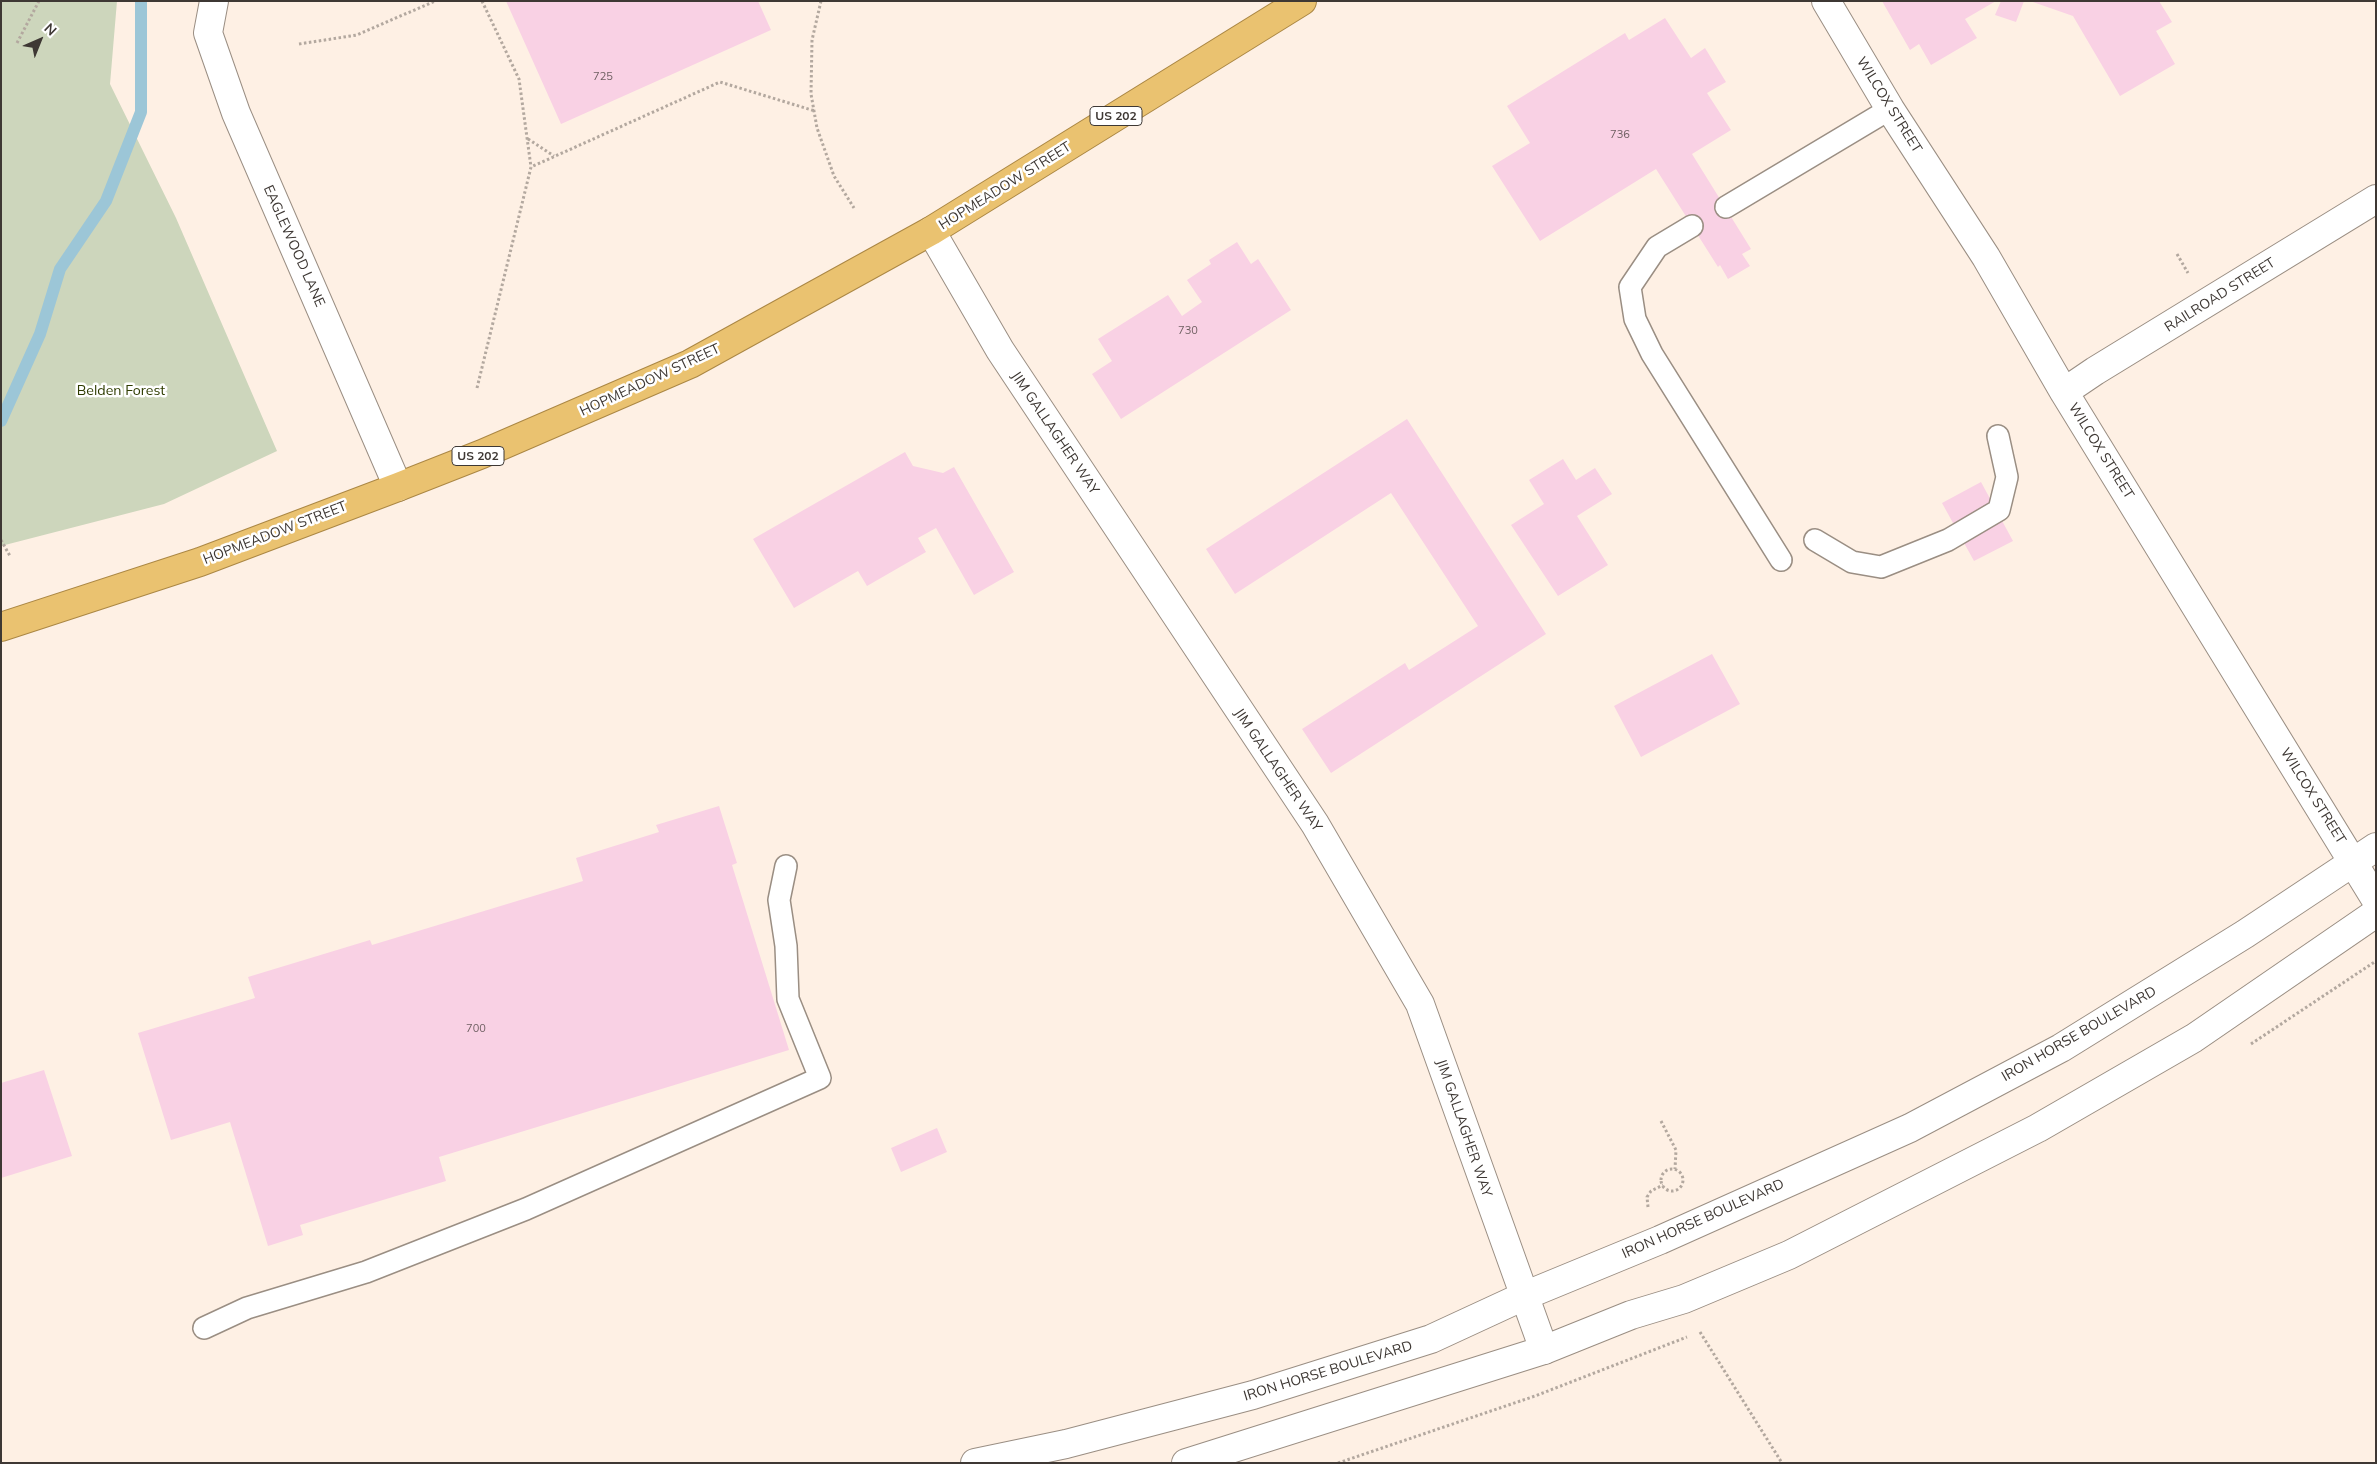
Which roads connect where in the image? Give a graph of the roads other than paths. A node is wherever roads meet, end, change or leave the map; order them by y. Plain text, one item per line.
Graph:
1 (214, 1) edge
2 (1302, 1) edge
3 (1826, 1) edge
4 (1890, 109) junction
5 (2376, 199) edge
6 (1726, 207) dead end
7 (1692, 226) dead end
8 (932, 231) junction
9 (2064, 392) junction
10 (1998, 436) dead end
11 (398, 487) junction
12 (1815, 540) dead end
13 (1780, 560) dead end
14 (1, 627) edge
15 (2376, 846) edge
16 (2354, 863) junction
17 (786, 866) dead end
18 (2376, 900) edge
19 (2376, 913) edge
20 (1524, 1296) junction
21 (204, 1328) dead end
22 (1544, 1350) junction
23 (974, 1463) edge
24 (1186, 1463) edge

1 - 11 street, EAGLEWOOD LANE
2 - 8 highway, HOPMEADOW STREET / US 202
3 - 4 street, WILCOX STREET
4 - 6 lane
4 - 9 street, WILCOX STREET
5 - 9 street, RAILROAD STREET
7 - 13 lane
8 - 11 highway, HOPMEADOW STREET / US 202
8 - 20 street, JIM GALLAGHER WAY
9 - 16 street, WILCOX STREET
10 - 12 lane
11 - 14 highway, HOPMEADOW STREET / US 202
15 - 16 street, IRON HORSE BOULEVARD
16 - 18 street, WILCOX STREET
16 - 20 street, IRON HORSE BOULEVARD
17 - 21 lane
19 - 22 street
20 - 22 street, JIM GALLAGHER WAY
20 - 23 street, IRON HORSE BOULEVARD
22 - 24 street

